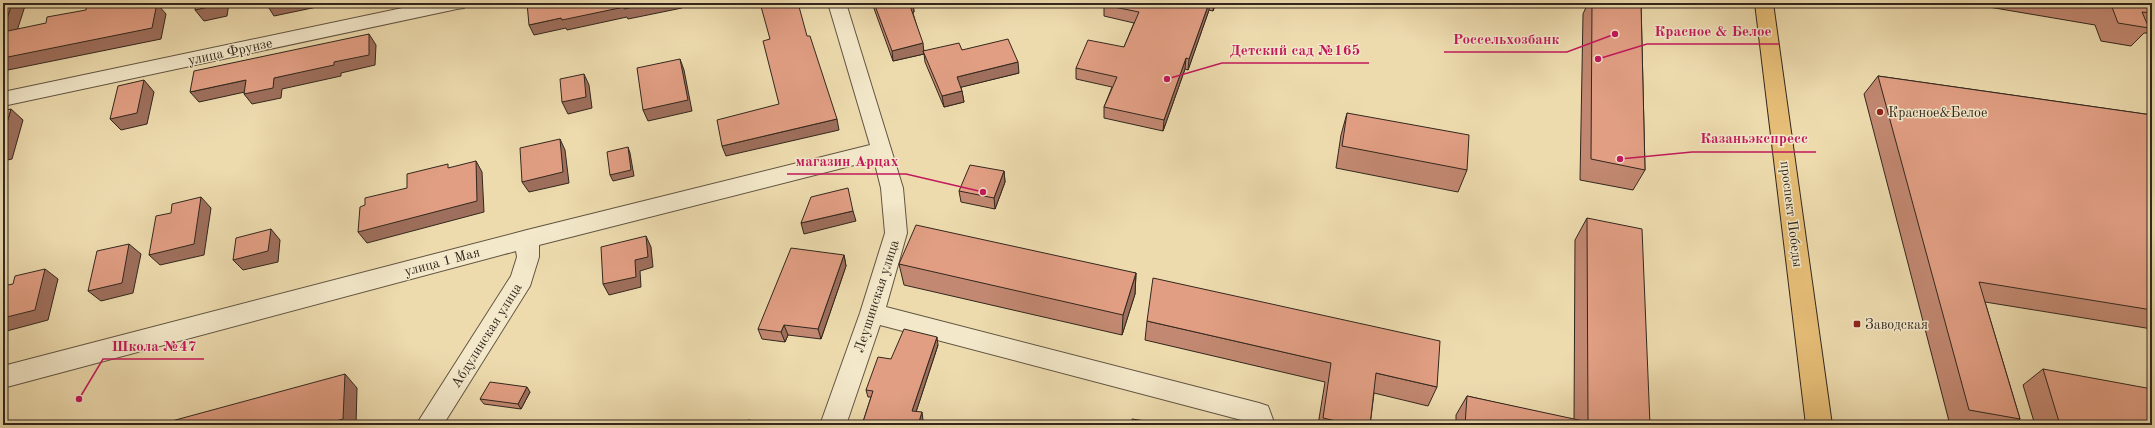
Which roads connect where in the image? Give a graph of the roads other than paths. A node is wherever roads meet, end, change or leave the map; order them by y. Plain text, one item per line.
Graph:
1 (457, 3) edge
2 (837, 3) edge
3 (1764, 3) edge
4 (3, 99) edge
5 (882, 150) junction
6 (527, 239) junction
7 (872, 313) junction
8 (3, 377) edge
9 (429, 425) edge
10 (834, 425) edge
11 (1262, 425) edge
12 (1819, 425) edge

1 - 4 street, улица Фрунзе
2 - 5 street, Леушинская улица
3 - 12 main road, проспект Победы
5 - 6 street, улица 1 Мая
5 - 7 street, Леушинская улица
6 - 8 street, улица 1 Мая
6 - 9 street, Абдулинская улица
7 - 10 street, Леушинская улица
7 - 11 street

